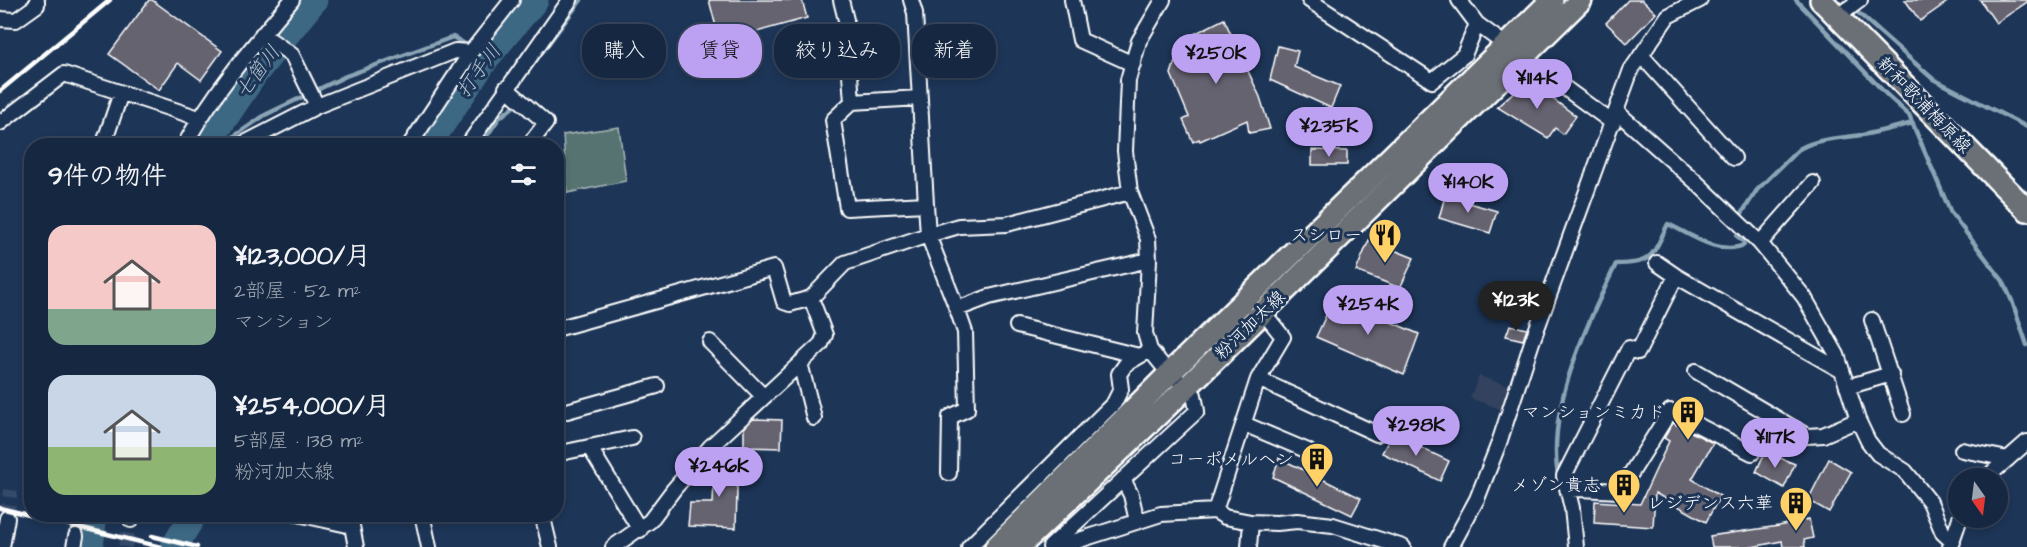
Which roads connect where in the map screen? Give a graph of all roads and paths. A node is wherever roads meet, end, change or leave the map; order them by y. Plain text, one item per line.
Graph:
1 (292, 0) edge
2 (512, 0) edge
3 (570, 0) edge
4 (841, 0) edge
5 (911, 0) edge
6 (1072, 0) edge
7 (1163, 0) edge
8 (1309, 0) edge
9 (1459, 0) edge
10 (1551, 0) edge
11 (1581, 0) edge
12 (1700, 0) edge
13 (1821, 0) edge
14 (1860, 0) edge
15 (39, 2) edge
16 (1838, 17) junction
17 (0, 20) edge
18 (1477, 24) junction
19 (262, 34) junction
20 (1505, 45) junction
21 (471, 52) junction
22 (1641, 55) junction
23 (1523, 58) junction
24 (1133, 64) junction
25 (506, 88) junction
26 (121, 93) junction
27 (920, 98) junction
28 (852, 102) junction
29 (317, 106) junction
30 (199, 118) junction
31 (1615, 118) junction
32 (0, 123) edge
33 (106, 138) edge
34 (188, 138) edge
35 (255, 138) edge
36 (414, 138) edge
37 (472, 138) edge
38 (534, 138) edge
39 (1734, 158) dead end
40 (1813, 183) dead end
41 (1130, 192) junction
42 (926, 204) junction
43 (2027, 210) edge
44 (928, 235) junction
45 (1760, 243) junction
46 (1149, 260) junction
47 (1656, 263) dead end
48 (1676, 276) junction
49 (811, 298) junction
50 (957, 309) junction
51 (1263, 312) junction
52 (1872, 320) dead end
53 (1017, 326) dead end
54 (564, 327) edge
55 (710, 342) dead end
56 (1144, 353) junction
57 (800, 363) junction
58 (1696, 371) dead end
59 (1842, 371) junction
60 (1171, 372) junction
61 (1891, 374) junction
62 (1258, 379) junction
63 (657, 386) dead end
64 (1187, 387) junction
65 (1847, 387) junction
66 (764, 397) junction
67 (564, 411) edge
68 (1903, 414) dead end
69 (814, 418) dead end
70 (1858, 420) junction
71 (1244, 424) junction
72 (1377, 434) dead end
73 (632, 438) dead end
74 (2027, 442) edge
75 (590, 448) junction
76 (1962, 450) dead end
77 (1308, 451) dead end
78 (564, 453) edge
79 (1752, 453) dead end
80 (2008, 459) junction
81 (1998, 468) edge
82 (950, 473) dead end
83 (1123, 479) junction
84 (1568, 490) junction
85 (1215, 511) junction
86 (7, 519) tunnel mouth
87 (1137, 521) junction
88 (351, 522) edge
89 (424, 522) edge
90 (544, 522) edge
91 (1251, 522) junction
92 (1030, 524) junction
93 (1957, 528) edge
94 (640, 530) junction
95 (1952, 544) edge
96 (1058, 546) edge
97 (2, 547) edge
98 (356, 547) edge
99 (429, 547) edge
100 (550, 547) edge
101 (613, 547) edge
102 (969, 547) edge
103 (996, 547) edge
104 (1019, 547) edge
105 (1249, 547) edge
106 (1403, 547) edge
107 (1451, 547) edge
108 (1576, 547) edge

1 - 19 street
2 - 21 street
3 - 25 street
4 - 28 street
5 - 27 street
6 - 24 street
7 - 24 street
8 - 18 street
9 - 18 street
10 - 20 main road, 粉河加太線
11 - 23 main road, 粉河加太線
12 - 22 street
13 - 16 main road, 新和歌浦梅原線
14 - 16 street
15 - 17 street
16 - 43 main road, 新和歌浦梅原線
18 - 20 street
19 - 29 street
19 - 30 street
20 - 23 street
20 - 60 main road, 粉河加太線
21 - 29 street
21 - 36 street
22 - 31 street
22 - 39 street
23 - 31 street
23 - 51 main road, 粉河加太線
24 - 41 street
25 - 37 street
25 - 38 street
26 - 30 street
26 - 32 street
26 - 33 street
27 - 28 street
27 - 42 street
28 - 42 street
29 - 35 street
30 - 34 street
31 - 45 street
31 - 107 street
40 - 45 street
41 - 44 street
41 - 46 street
42 - 44 street
44 - 49 street
44 - 50 street
45 - 59 street
46 - 50 street
46 - 56 street
47 - 48 street
48 - 59 street
48 - 84 street
49 - 54 street
49 - 57 street
50 - 82 street
51 - 62 street
51 - 64 main road, 粉河加太線
52 - 61 street
53 - 56 street
55 - 66 street
56 - 60 street
56 - 102 street
57 - 66 street
57 - 69 street
58 - 70 street
59 - 65 street
60 - 64 street
60 - 92 main road, 粉河加太線
61 - 65 street
61 - 68 street
62 - 71 street
62 - 72 street
63 - 67 street
64 - 83 street
64 - 92 main road, 粉河加太線
65 - 70 street
66 - 94 street
70 - 95 street
71 - 77 street
71 - 85 street
73 - 75 street
74 - 80 street
75 - 78 street
75 - 94 street
76 - 80 street
79 - 84 street
80 - 81 street
83 - 87 street
83 - 96 street
84 - 108 street
85 - 87 street
85 - 91 street
86 - 97 street
87 - 96 street
88 - 98 street
89 - 99 street
90 - 100 street
91 - 105 street
91 - 106 street
92 - 103 main road, 粉河加太線
92 - 104 main road, 粉河加太線
93 - 95 street
94 - 101 street

